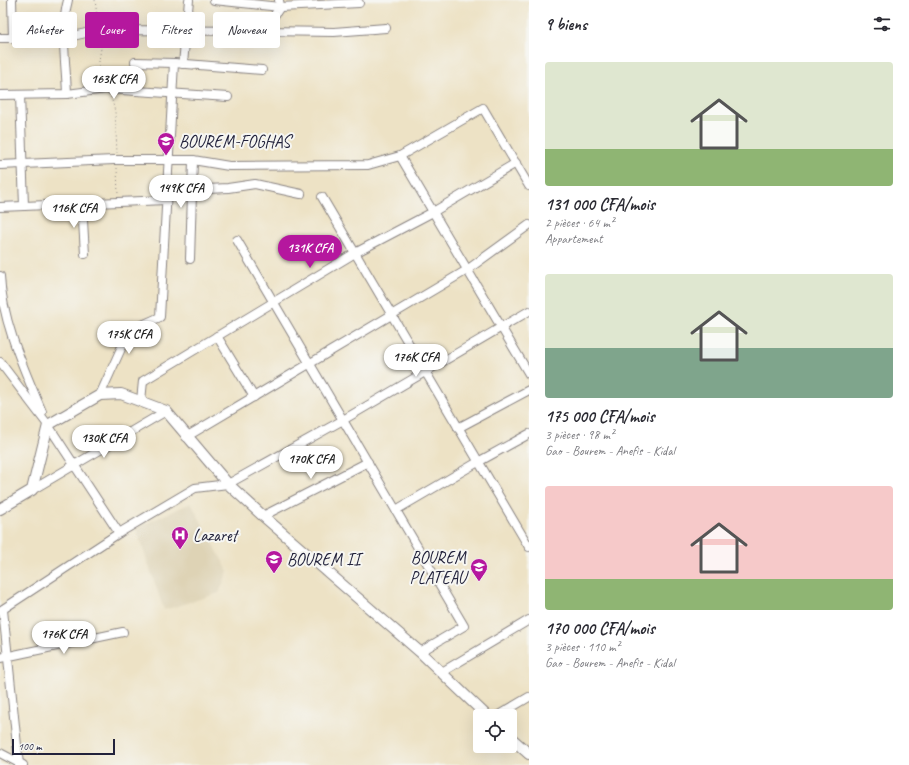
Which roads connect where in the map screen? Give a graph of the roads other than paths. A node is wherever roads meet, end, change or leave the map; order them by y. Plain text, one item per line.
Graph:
1 (12, 0) edge
2 (68, 0) edge
3 (189, 0) edge
4 (214, 0) edge
5 (280, 3) edge
6 (360, 3) dead end
7 (12, 12) edge
8 (66, 12) edge
9 (188, 12) edge
10 (275, 12) edge
11 (386, 28) dead end
12 (147, 31) edge
13 (280, 31) edge
14 (77, 35) edge
15 (0, 38) edge
16 (12, 39) edge
17 (65, 48) edge
18 (184, 48) edge
19 (135, 62) dead end
20 (174, 63) junction
21 (183, 64) junction
22 (262, 70) dead end
23 (67, 94) junction
24 (172, 94) junction
25 (0, 95) edge
26 (20, 95) junction
27 (228, 97) dead end
28 (400, 156) junction
29 (168, 160) junction
30 (193, 160) junction
31 (23, 163) junction
32 (516, 163) junction
33 (0, 165) edge
34 (529, 186) edge
35 (191, 188) junction
36 (167, 190) junction
37 (301, 194) dead end
38 (322, 197) dead end
39 (166, 200) junction
40 (82, 204) junction
41 (24, 206) junction
42 (0, 207) edge
43 (433, 212) junction
44 (529, 225) edge
45 (237, 240) dead end
46 (355, 253) junction
47 (85, 254) dead end
48 (190, 259) dead end
49 (467, 270) junction
50 (0, 276) edge
51 (274, 302) junction
52 (529, 311) edge
53 (390, 314) junction
54 (502, 328) junction
55 (218, 336) junction
56 (0, 362) edge
57 (310, 364) junction
58 (424, 371) junction
59 (529, 374) edge
60 (529, 390) edge
61 (100, 395) junction
62 (254, 397) junction
63 (141, 402) junction
64 (166, 411) junction
65 (343, 420) junction
66 (48, 425) junction
67 (458, 428) junction
68 (529, 434) edge
69 (186, 437) junction
70 (368, 462) junction
71 (478, 462) junction
72 (74, 465) junction
73 (228, 484) junction
74 (32, 490) junction
75 (0, 509) edge
76 (396, 510) junction
77 (263, 516) junction
78 (119, 533) junction
79 (528, 543) edge
80 (1, 610) edge
81 (529, 620) edge
82 (124, 632) dead end
83 (420, 652) junction
84 (3, 658) edge
85 (442, 672) junction
86 (529, 697) edge
87 (480, 709) edge
88 (509, 709) edge
89 (517, 743) edge
90 (0, 754) edge
91 (529, 754) edge
92 (21, 764) edge

1 - 7 street
2 - 8 street
3 - 9 street
4 - 5 street
5 - 6 street
5 - 10 street
11 - 13 street
12 - 14 street
15 - 16 street
17 - 23 street
18 - 21 street
19 - 20 street
20 - 21 street
20 - 24 street
21 - 22 street
23 - 24 street
23 - 26 street
24 - 27 street
24 - 29 street
25 - 26 street
26 - 31 street
28 - 30 street
28 - 32 street
28 - 43 street
29 - 30 street
29 - 31 street
29 - 36 street
30 - 35 street
31 - 33 street
31 - 41 street
32 - 34 street
32 - 43 street
35 - 36 street
35 - 37 street
35 - 48 street
36 - 39 street
38 - 46 street
39 - 40 street
39 - 61 street
40 - 41 street
40 - 47 street
41 - 42 street
43 - 46 street
43 - 49 street
44 - 49 street
45 - 51 street
46 - 51 street
46 - 53 street
49 - 53 street
49 - 54 street
50 - 66 street
51 - 55 street
51 - 57 street
52 - 54 street
53 - 57 street
53 - 58 street
54 - 58 street
54 - 59 street
55 - 62 street
55 - 63 street
56 - 66 street
57 - 62 street
57 - 65 street
58 - 65 street
58 - 67 street
60 - 67 street
61 - 63 main road
61 - 66 main road
62 - 69 street
63 - 64 main road
64 - 69 main road
64 - 72 street
65 - 70 street
65 - 73 street
66 - 72 street
66 - 74 main road
67 - 71 street
68 - 71 street
69 - 73 main road
70 - 76 street
70 - 77 street
71 - 76 street
71 - 79 street
72 - 74 street
72 - 78 street
73 - 77 main road
73 - 78 street
74 - 75 main road
76 - 83 street
77 - 83 main road
78 - 80 street
80 - 84 street
81 - 85 street
82 - 84 street
83 - 85 main road
84 - 92 street
85 - 87 main road
86 - 88 street
89 - 91 main road
90 - 92 street

